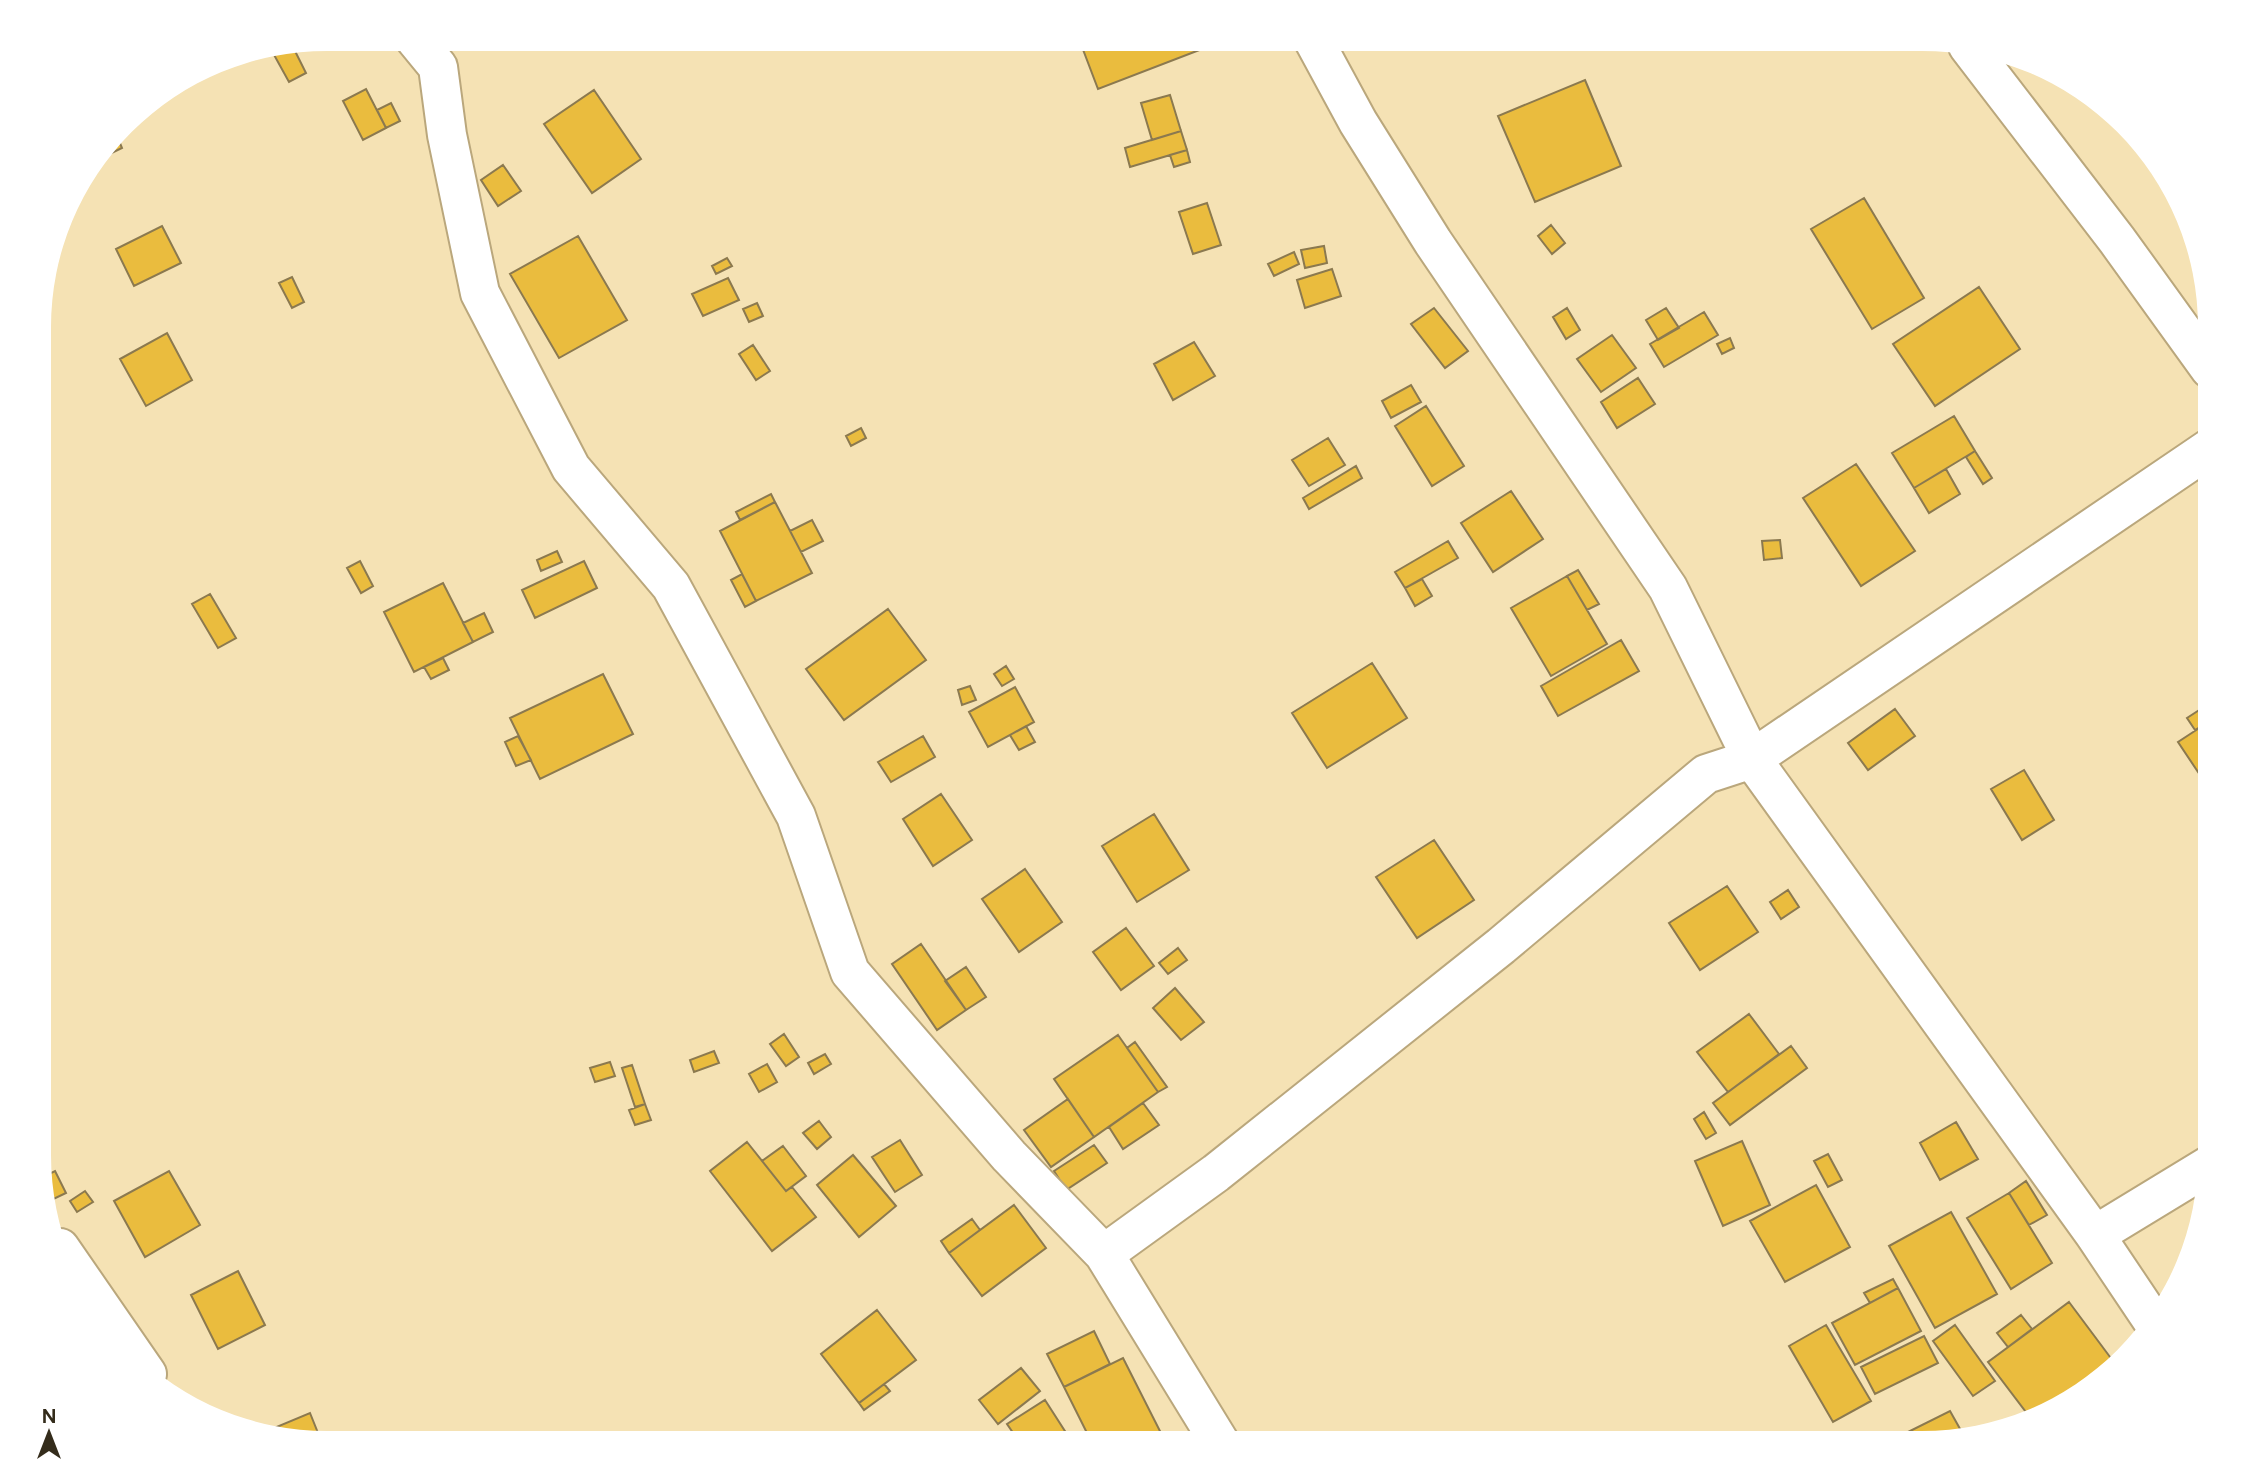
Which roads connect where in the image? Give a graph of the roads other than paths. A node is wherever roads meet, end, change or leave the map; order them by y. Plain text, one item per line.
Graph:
1 (425, 51) edge
2 (1319, 51) edge
3 (1976, 56) edge
4 (2198, 352) edge
5 (2198, 456) edge
6 (1752, 759) junction
7 (2198, 1172) edge
8 (2095, 1235) junction
9 (1104, 1254) junction
10 (77, 1273) edge
11 (2148, 1314) edge
12 (127, 1345) edge
13 (1213, 1431) edge

1 - 9 street
2 - 6 street
3 - 4 street
5 - 6 street
6 - 8 street
6 - 9 street
7 - 8 street
8 - 11 street
9 - 13 street
10 - 12 street

